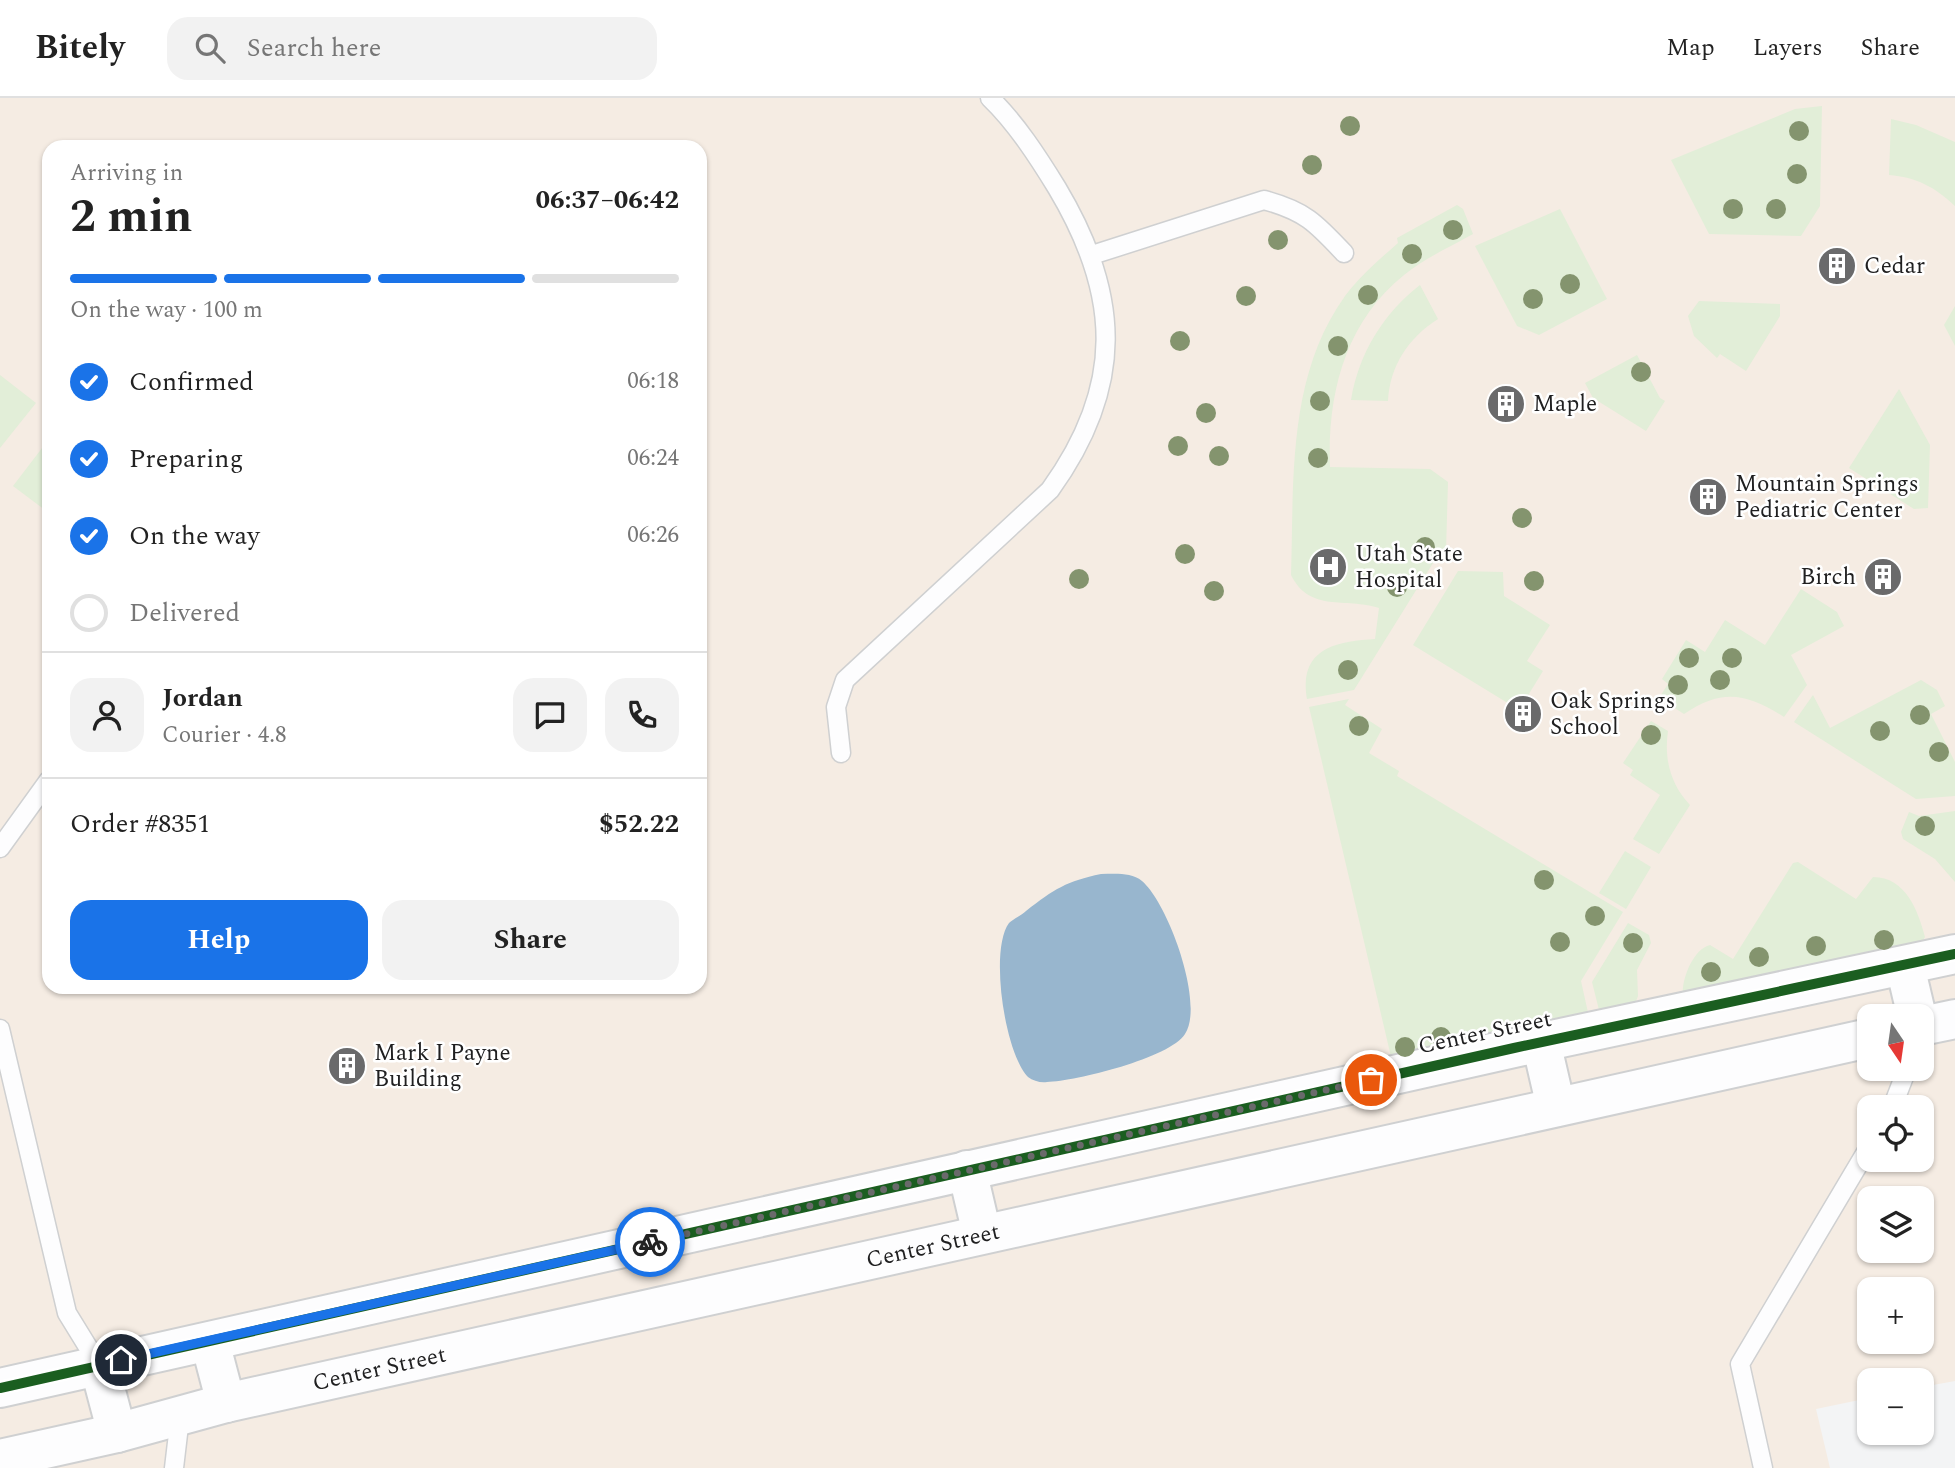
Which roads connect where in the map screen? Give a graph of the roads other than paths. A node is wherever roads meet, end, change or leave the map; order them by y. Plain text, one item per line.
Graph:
1 (990, 98) edge
2 (1344, 253) dead end
3 (1091, 255) junction
4 (841, 753) dead end
5 (42, 790) edge
6 (0, 848) edge
7 (1955, 954) edge
8 (1905, 966) junction
9 (1914, 1004) edge
10 (1955, 1019) edge
11 (1934, 1023) edge
12 (0, 1029) edge
13 (1857, 1041) edge
14 (1541, 1042) junction
15 (1556, 1107) junction
16 (1857, 1167) edge
17 (967, 1170) junction
18 (982, 1234) junction
19 (210, 1342) junction
20 (99, 1365) junction
21 (0, 1388) edge
22 (226, 1403) junction
23 (180, 1417) junction
24 (117, 1433) junction
25 (0, 1459) edge
26 (174, 1468) edge
27 (1763, 1468) edge

1 - 3 lane
2 - 3 lane
3 - 4 lane
5 - 6 lane
7 - 8 street, Center Street
8 - 9 street
8 - 14 street, Center Street
10 - 11 street
12 - 20 lane
13 - 15 street, Center Street
14 - 15 street
14 - 17 street, Center Street
15 - 18 street, Center Street
16 - 27 lane
17 - 18 street
17 - 19 street, Center Street
18 - 22 street, Center Street
19 - 20 street, Center Street
19 - 22 street
20 - 21 street, Center Street
20 - 24 street
22 - 23 street, Center Street
23 - 24 street, Center Street
23 - 26 lane
24 - 25 street, Center Street

